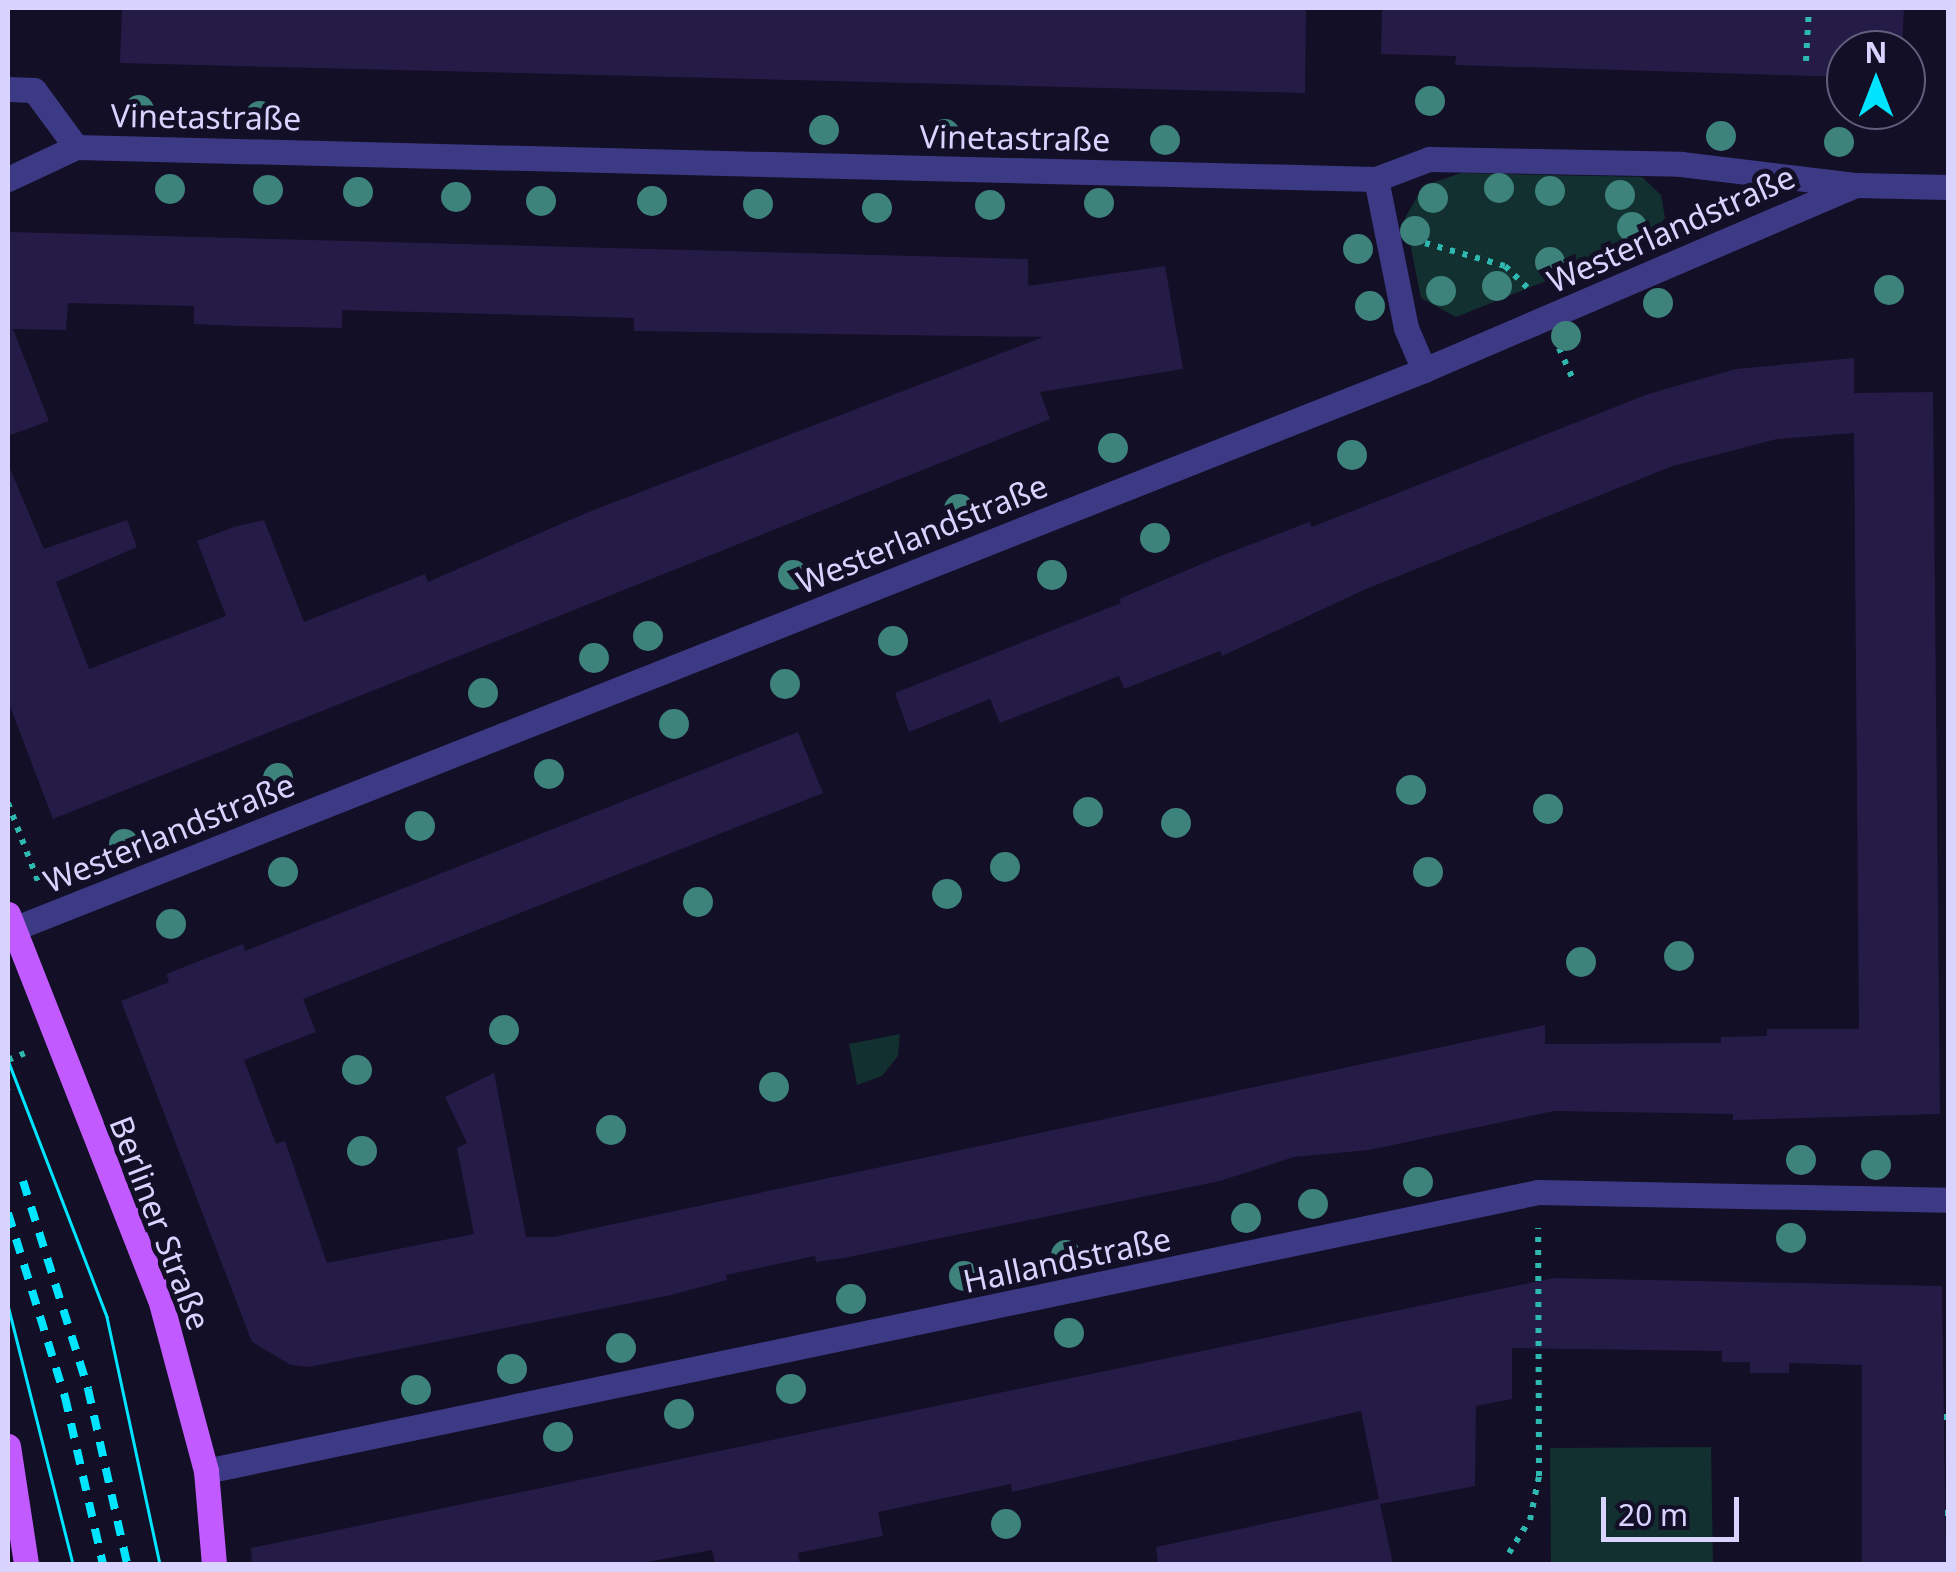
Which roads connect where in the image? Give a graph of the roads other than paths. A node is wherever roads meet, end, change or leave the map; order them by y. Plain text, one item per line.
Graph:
1 (8, 89) edge
2 (76, 147) junction
3 (8, 179) edge
4 (1376, 179) junction
5 (1855, 184) junction
6 (1948, 187) edge
7 (1424, 370) junction
8 (9, 925) edge
9 (1948, 1200) edge
10 (8, 1446) edge
11 (206, 1472) junction
12 (26, 1564) edge
13 (214, 1564) edge

1 - 2 street, Vinetastraße
2 - 3 street, Vinetastraße
2 - 4 street, Vinetastraße
4 - 5 street, Vinetastraße
4 - 7 street
5 - 6 street, Vinetastraße
5 - 7 street, Westerlandstraße
7 - 8 street, Westerlandstraße
8 - 11 main road, Berliner Straße
9 - 11 street, Hallandstraße
10 - 12 main road
11 - 13 main road, Berliner Straße

